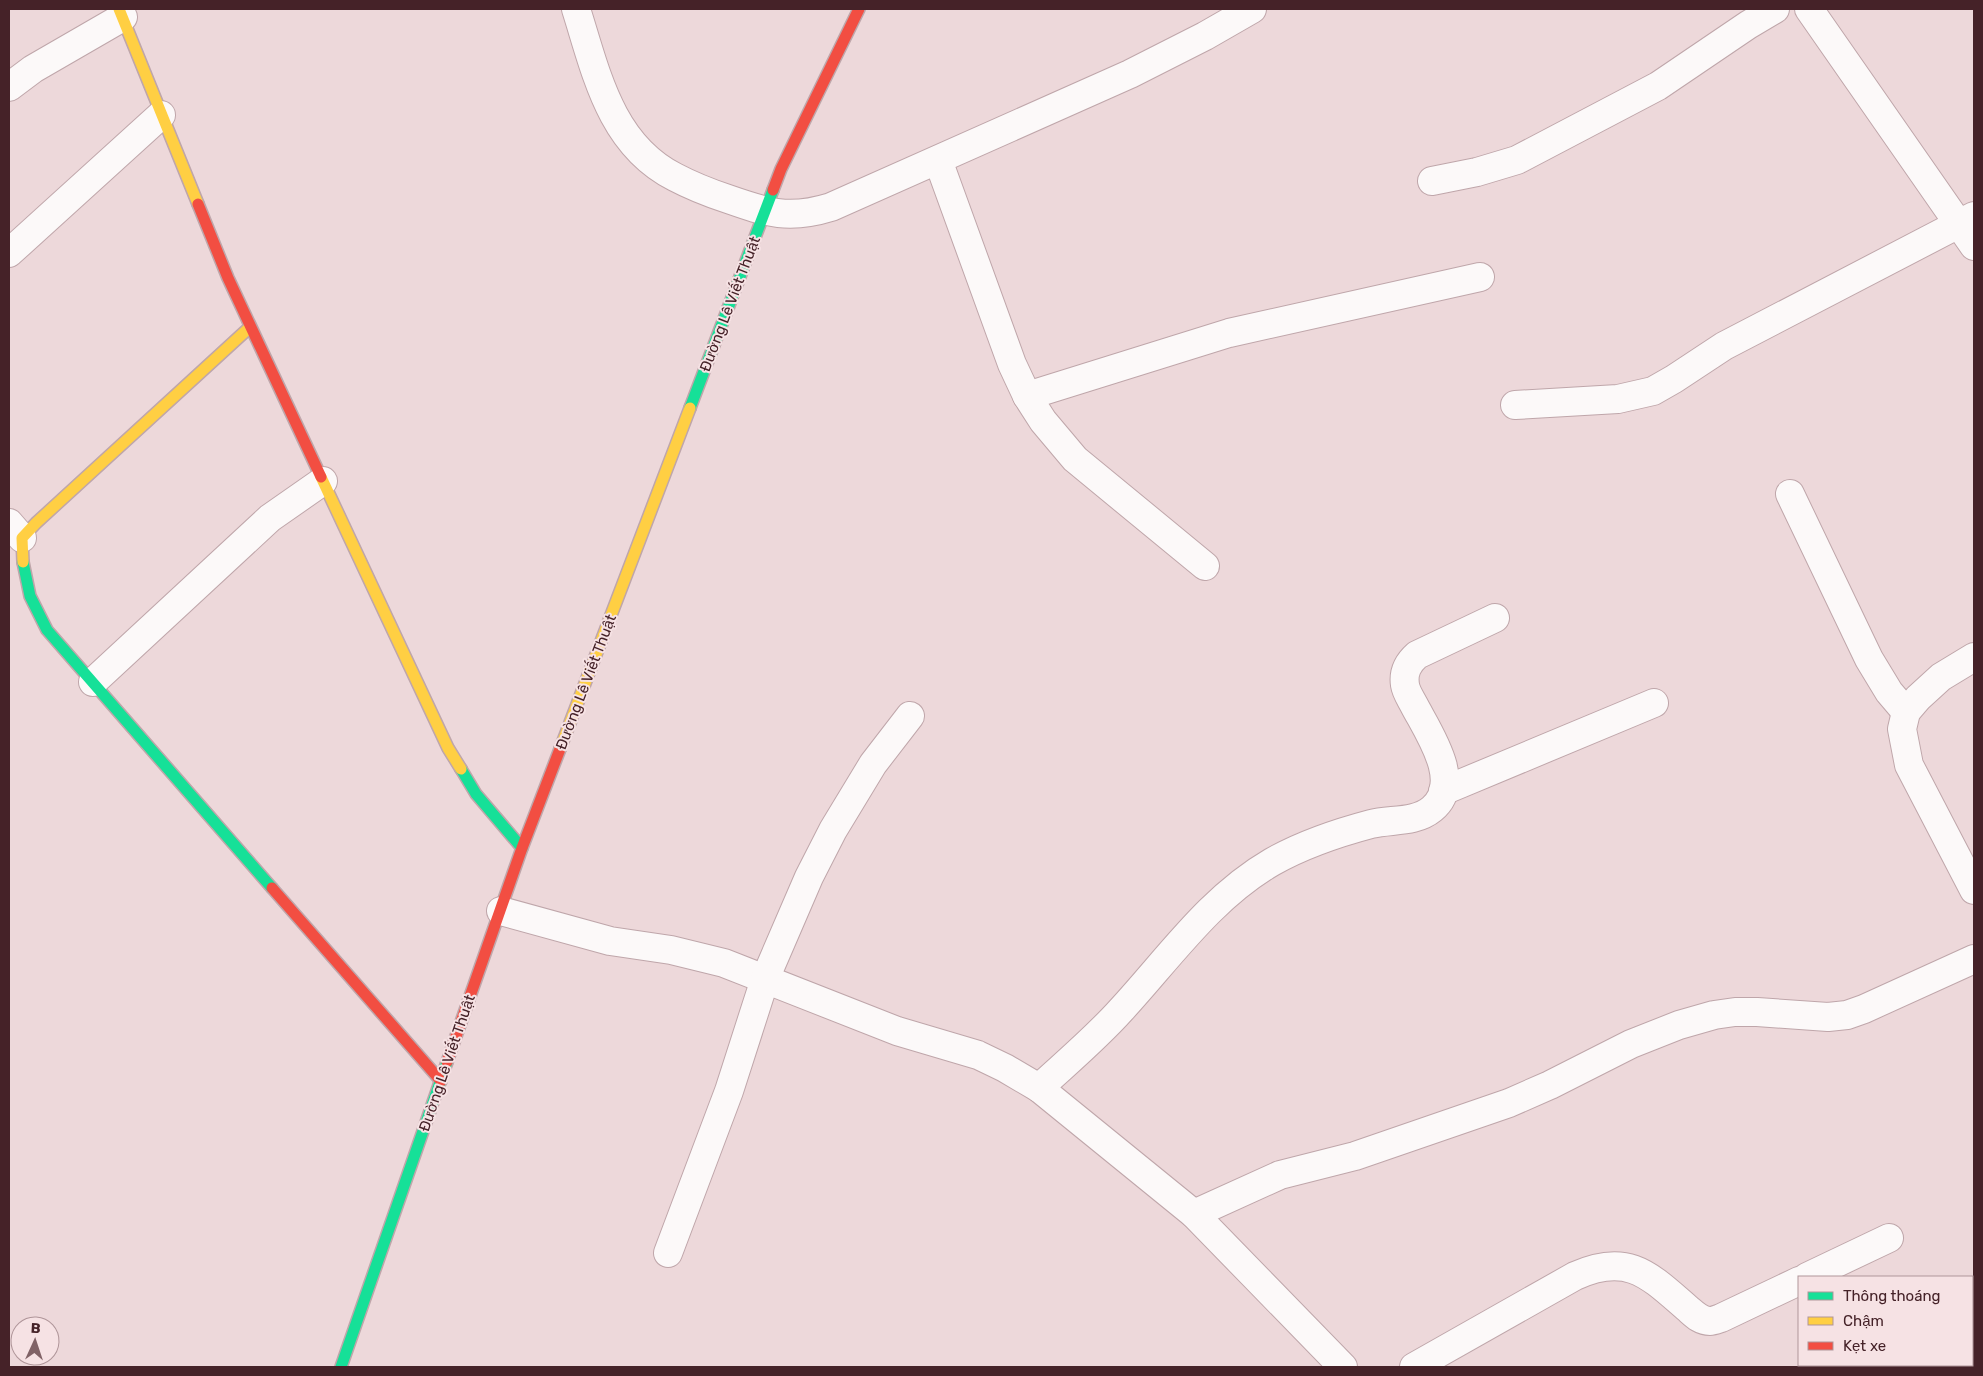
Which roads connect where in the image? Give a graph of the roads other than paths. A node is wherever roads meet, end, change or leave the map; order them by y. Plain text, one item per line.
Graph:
1 (576, 9) edge
2 (859, 9) edge
3 (1252, 9) edge
4 (1775, 9) edge
5 (1809, 9) edge
6 (121, 13) edge
7 (9, 87) edge
8 (161, 115) junction
9 (938, 160) junction
10 (1432, 181) dead end
11 (765, 212) junction
12 (1969, 229) edge
13 (9, 253) edge
14 (1480, 277) dead end
15 (250, 326) junction
16 (1027, 396) junction
17 (1515, 405) dead end
18 (323, 481) junction
19 (1790, 494) dead end
20 (15, 530) edge
21 (1205, 566) dead end
22 (1495, 618) dead end
23 (1974, 657) edge
24 (93, 682) junction
25 (1654, 702) dead end
26 (1906, 712) junction
27 (910, 716) dead end
28 (1443, 791) junction
29 (522, 848) junction
30 (1974, 890) edge
31 (501, 911) junction
32 (1974, 959) edge
33 (765, 979) junction
34 (441, 1081) junction
35 (1039, 1088) junction
36 (1194, 1214) junction
37 (1889, 1238) dead end
38 (668, 1253) dead end
39 (1809, 1276) edge
40 (1798, 1281) edge
41 (341, 1367) edge
42 (1343, 1367) edge
43 (1414, 1367) edge

1 - 11 street
2 - 11 street, Đường Lê Viết Thuật
3 - 9 street
4 - 10 street
5 - 12 street
6 - 7 street
6 - 8 street
8 - 13 street
8 - 15 street
9 - 11 street
9 - 16 street
11 - 29 street, Đường Lê Viết Thuật
12 - 17 street
14 - 16 street
15 - 18 street
15 - 20 street
16 - 21 street
18 - 24 street
18 - 29 street
19 - 26 street
20 - 24 street
22 - 28 street
23 - 26 street
24 - 34 street
25 - 28 street
26 - 30 street
27 - 33 street
28 - 35 street
29 - 31 street, Đường Lê Viết Thuật
31 - 33 street
31 - 34 street, Đường Lê Viết Thuật
32 - 36 street
33 - 35 street
33 - 38 street
34 - 41 street, Đường Lê Viết Thuật
35 - 36 street
36 - 42 street
37 - 39 street
40 - 43 street

